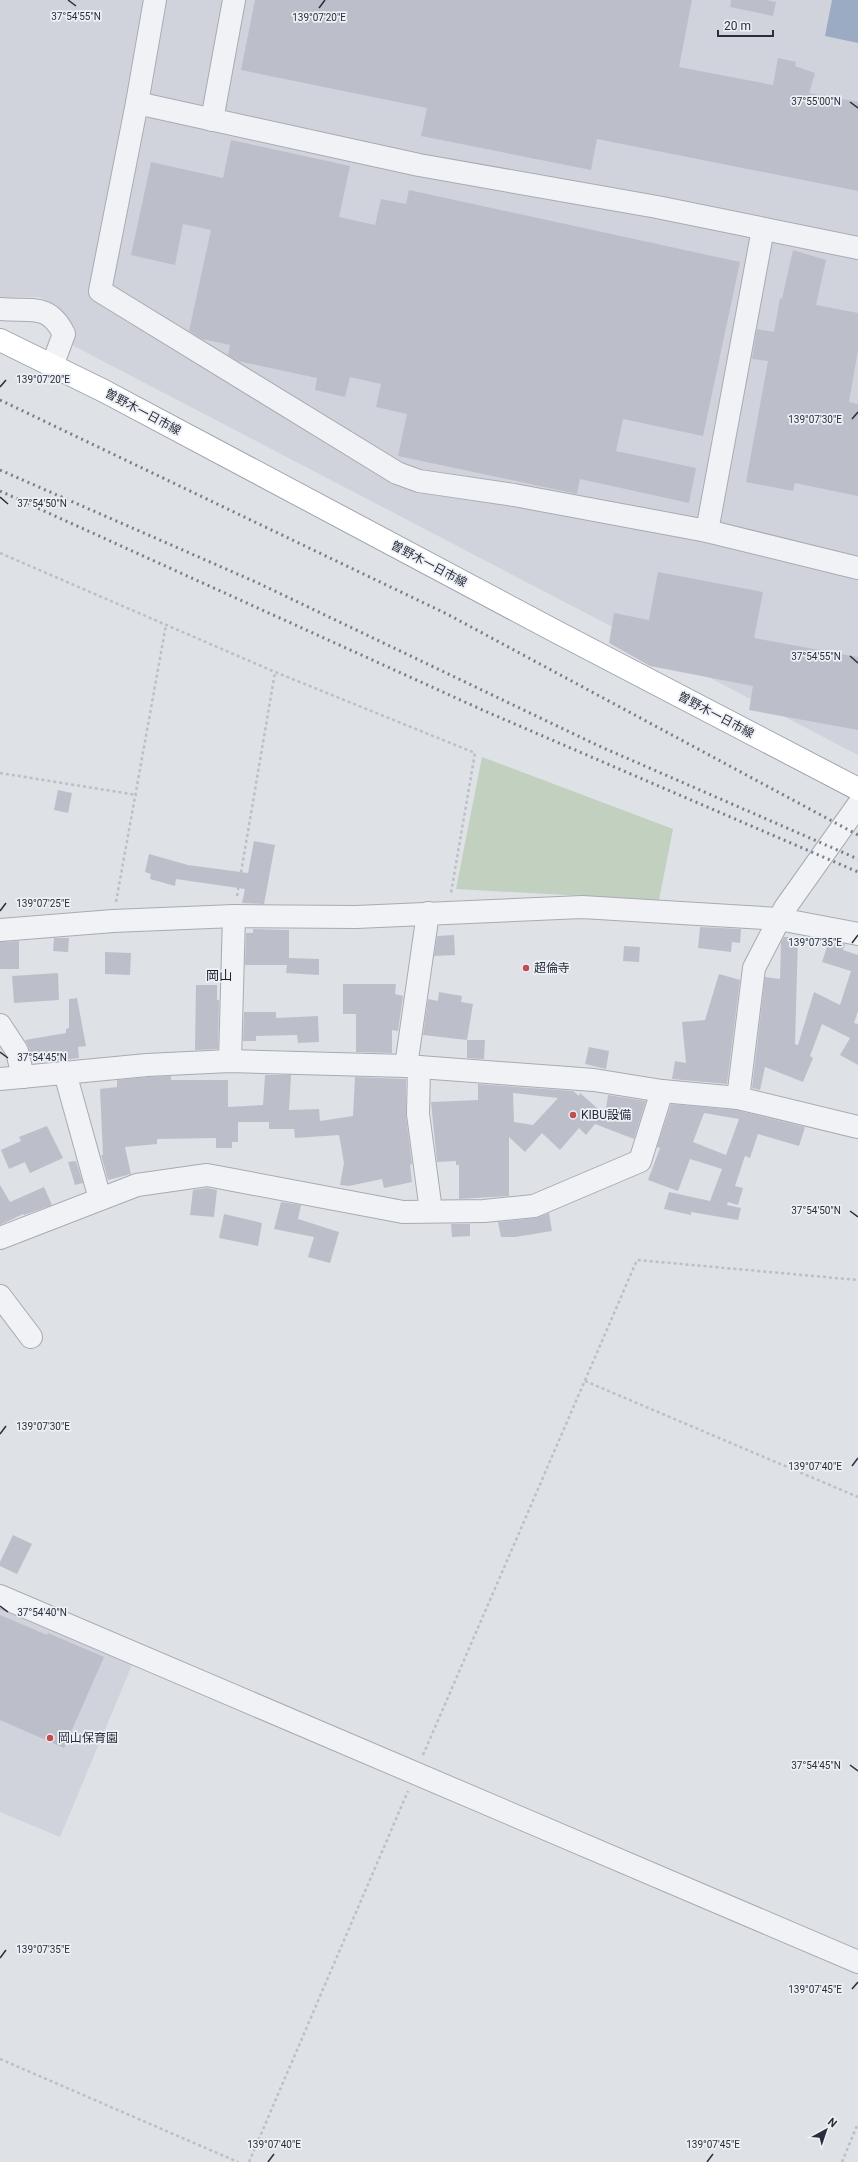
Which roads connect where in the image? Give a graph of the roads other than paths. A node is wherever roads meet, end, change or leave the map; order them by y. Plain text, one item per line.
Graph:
1 (155, 0) edge
2 (234, 0) edge
3 (137, 103) junction
4 (212, 120) junction
5 (763, 229) junction
6 (858, 248) edge
7 (0, 309) edge
8 (0, 340) edge
9 (52, 366) junction
10 (707, 531) junction
11 (858, 568) edge
12 (858, 789) edge
13 (858, 805) edge
14 (438, 912) junction
15 (234, 916) junction
16 (779, 920) junction
17 (0, 930) edge
18 (858, 934) edge
19 (0, 1026) edge
20 (230, 1061) junction
21 (412, 1066) junction
22 (65, 1073) junction
23 (23, 1077) junction
24 (0, 1079) edge
25 (662, 1091) junction
26 (738, 1098) junction
27 (858, 1127) edge
28 (100, 1199) junction
29 (431, 1211) junction
30 (0, 1238) edge
31 (0, 1296) edge
32 (31, 1337) dead end
33 (0, 1596) edge
34 (858, 1962) edge

1 - 3 street
2 - 4 street
3 - 4 street
3 - 10 street
4 - 5 street
5 - 6 street
5 - 10 street
7 - 9 street
8 - 9 main road, 曽野木一日市線
9 - 12 main road, 曽野木一日市線
10 - 11 street
13 - 16 street
14 - 15 street
14 - 16 street
14 - 21 street
15 - 17 street
15 - 20 street
16 - 18 street
16 - 26 street
19 - 23 street
20 - 21 street
20 - 22 street
21 - 25 street
21 - 29 street
22 - 23 street
22 - 28 street
23 - 24 street
25 - 26 street
25 - 29 street
26 - 27 street
28 - 29 street
28 - 30 street
31 - 32 street
33 - 34 street

